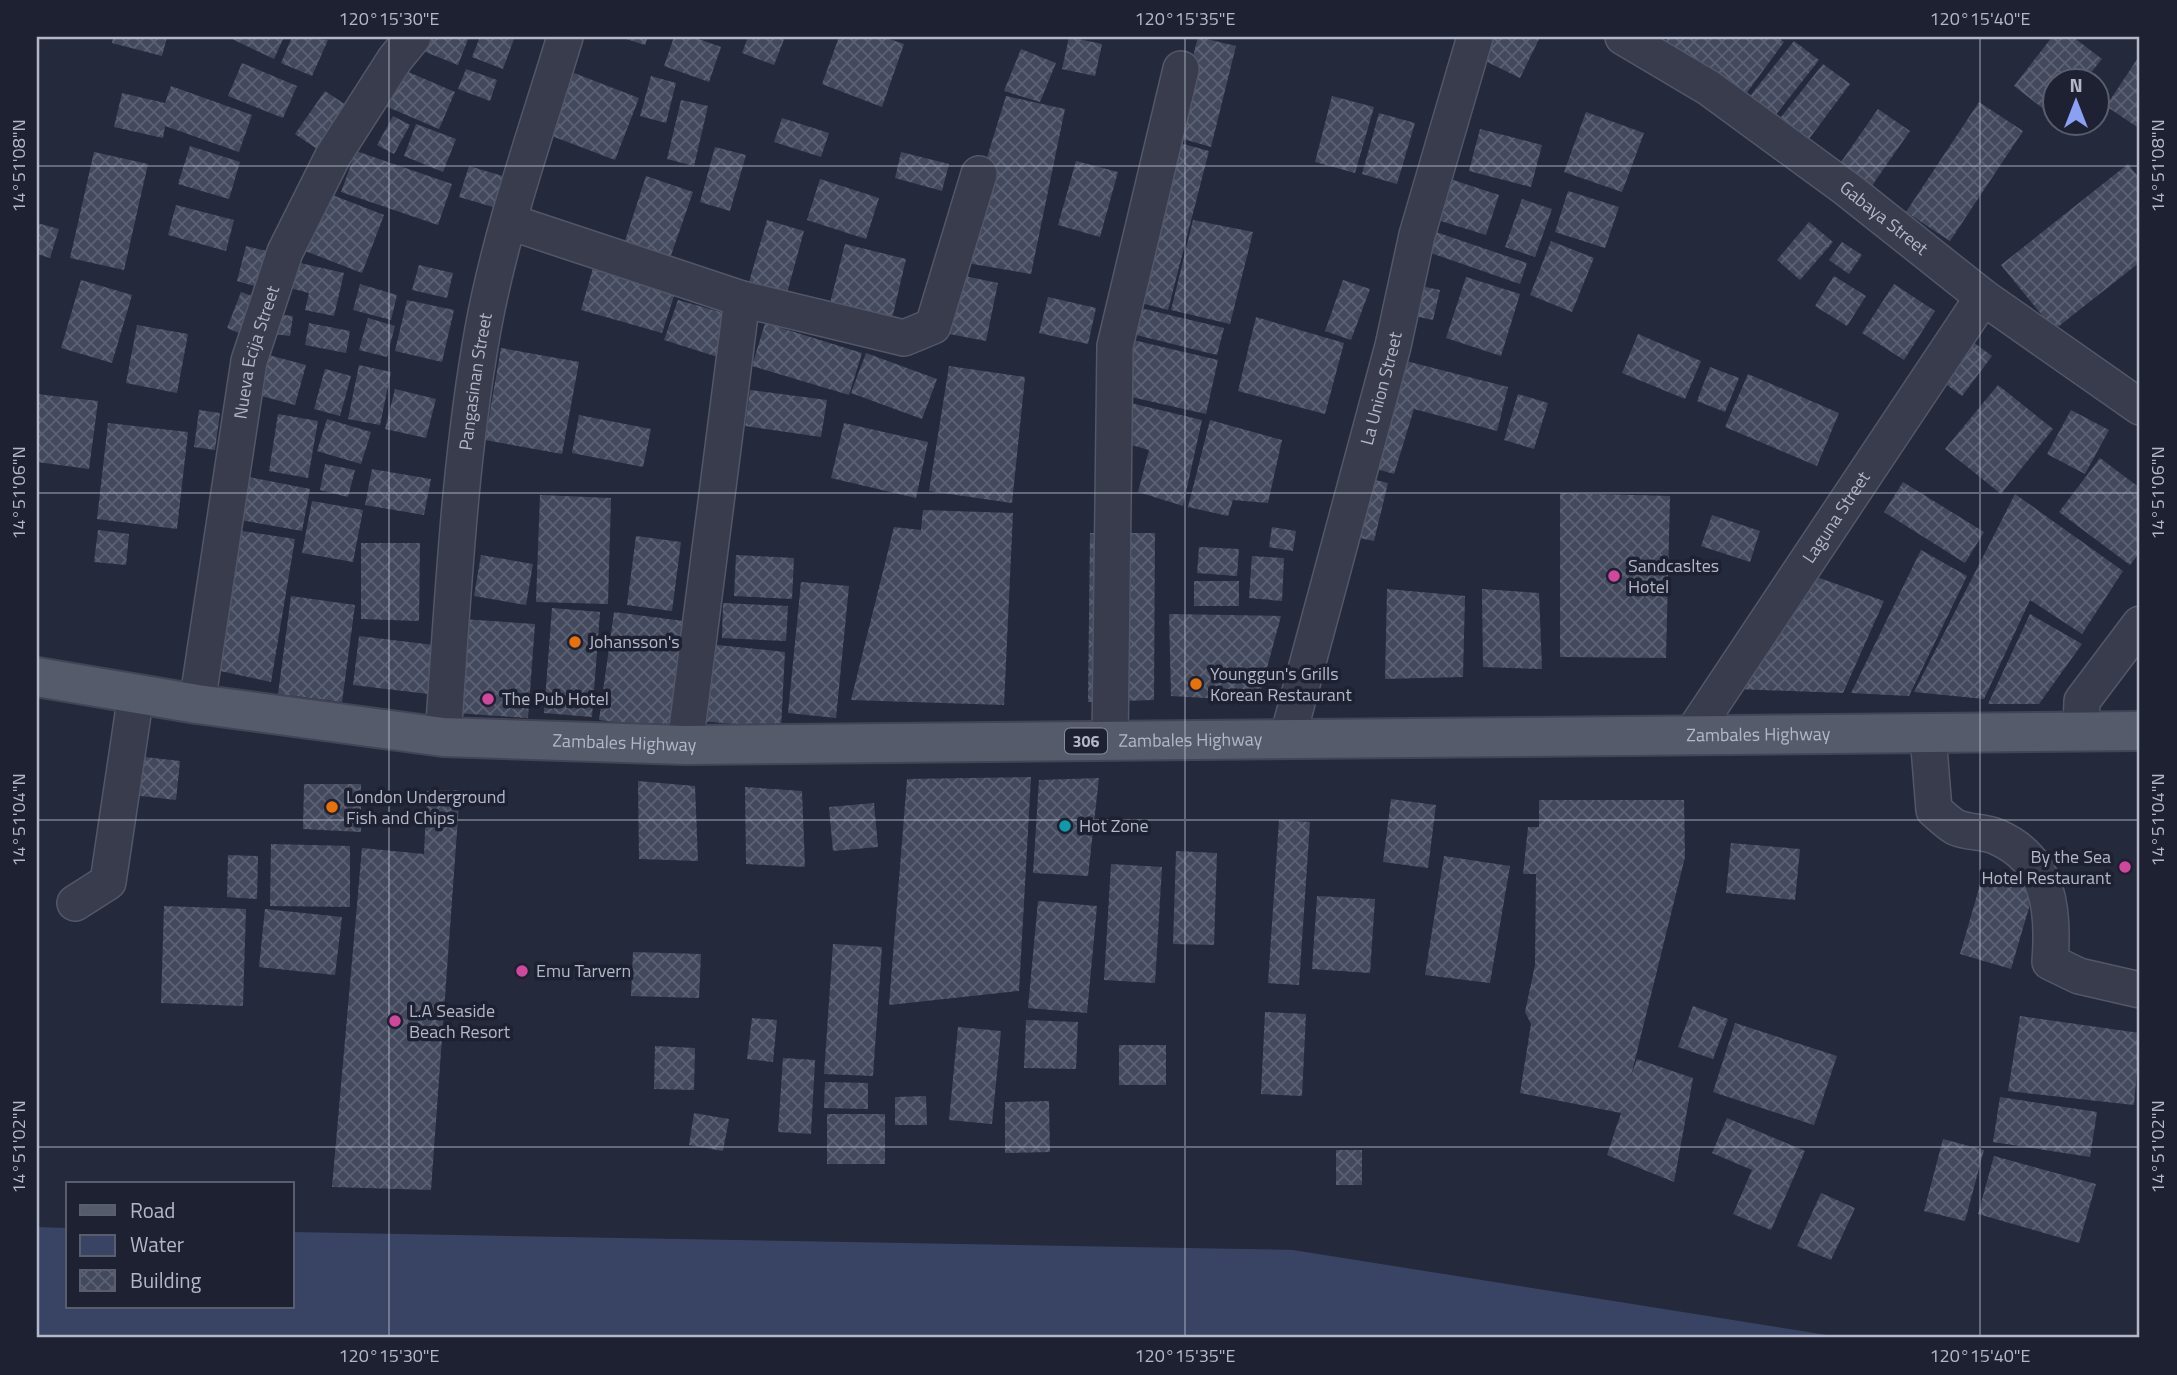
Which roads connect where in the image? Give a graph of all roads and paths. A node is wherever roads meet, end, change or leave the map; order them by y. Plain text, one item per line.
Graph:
1 (414, 37) edge
2 (565, 37) edge
3 (1475, 37) edge
4 (1623, 37) edge
5 (1181, 69) dead end
6 (979, 174) dead end
7 (510, 222) junction
8 (1983, 297) junction
9 (742, 299) junction
10 (2140, 407) edge
11 (2140, 624) edge
12 (37, 677) edge
13 (136, 694) junction
14 (197, 704) junction
15 (2081, 730) junction
16 (2140, 731) edge
17 (1928, 736) junction
18 (443, 737) junction
19 (1690, 737) junction
20 (1287, 740) junction
21 (1110, 741) junction
22 (685, 746) junction
23 (75, 903) dead end
24 (2140, 990) edge

1 - 14 street, Nueva Ecija Street
2 - 7 street, Pangasinan Street
3 - 20 street, La Union Street
4 - 8 street, Gabaya Street
5 - 21 street
6 - 9 street
7 - 9 street
7 - 18 street, Pangasinan Street
8 - 10 street, Gabaya Street
8 - 19 street, Laguna Street
9 - 22 street
11 - 15 street
12 - 13 main road, Zambales Highway / 306
13 - 14 main road, Zambales Highway / 306
13 - 23 street
14 - 18 main road, Zambales Highway / 306
15 - 16 main road, Zambales Highway / 306
15 - 17 main road, Zambales Highway / 306
17 - 19 main road, Zambales Highway / 306
17 - 24 street
18 - 22 main road, Zambales Highway / 306
19 - 20 main road, Zambales Highway / 306
20 - 21 main road, Zambales Highway / 306
21 - 22 main road, Zambales Highway / 306

